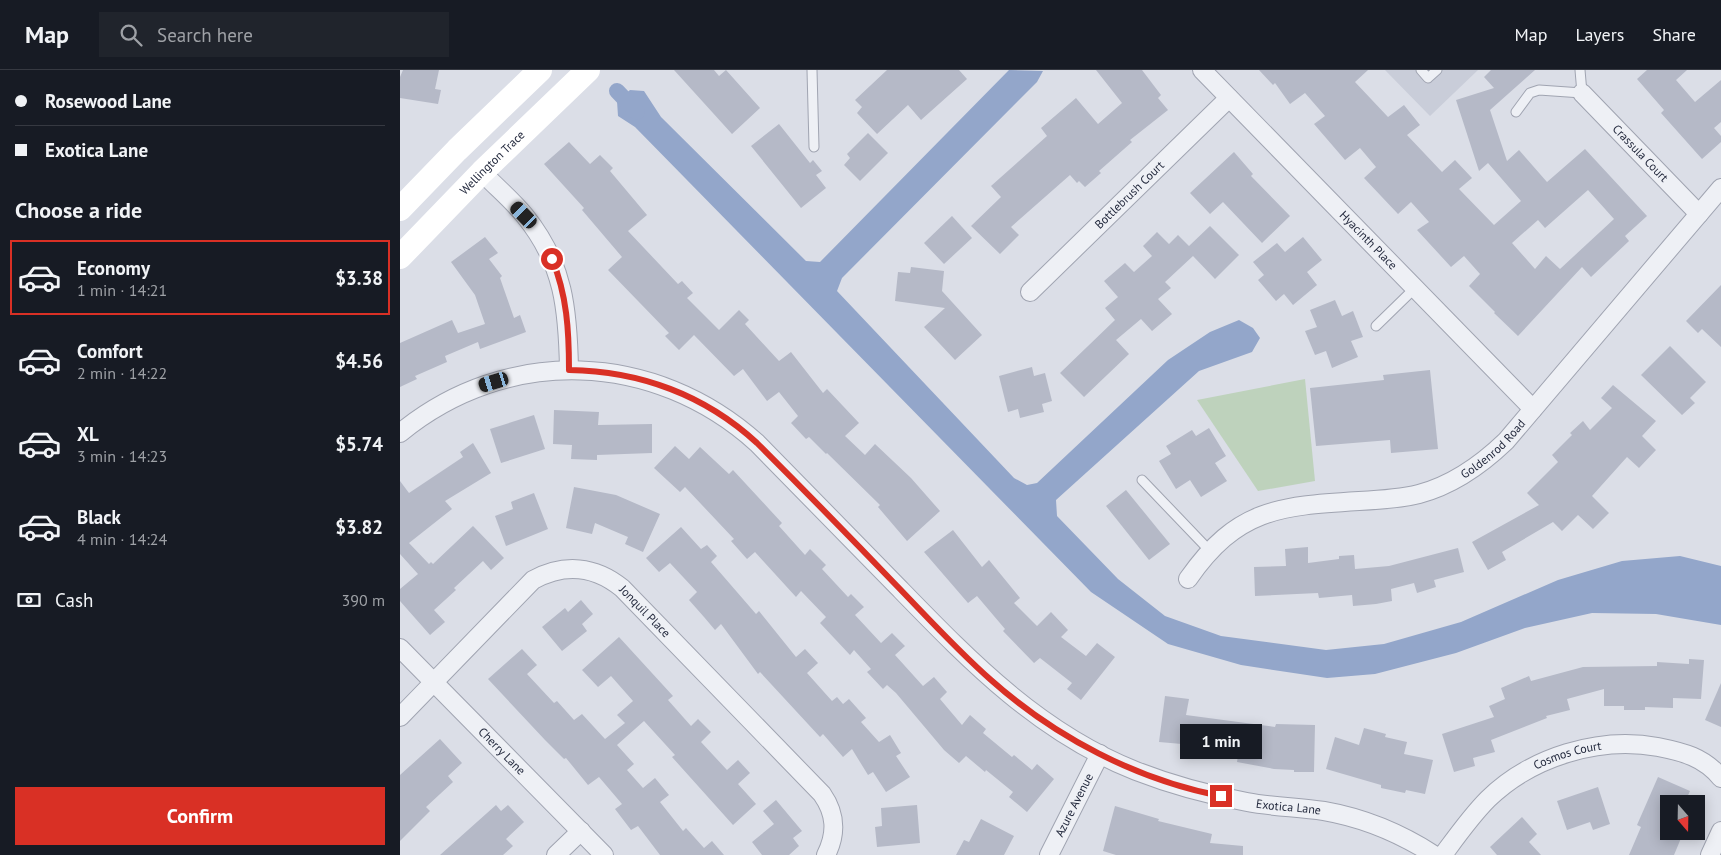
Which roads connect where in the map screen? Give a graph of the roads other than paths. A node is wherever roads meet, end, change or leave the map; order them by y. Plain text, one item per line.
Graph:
1 (540, 70) edge
2 (588, 70) edge
3 (812, 70) edge
4 (1202, 70) edge
5 (1421, 70) edge
6 (1437, 70) edge
7 (1580, 70) edge
8 (1582, 93) junction
9 (1229, 98) junction
10 (1516, 112) dead end
11 (814, 147) dead end
12 (482, 172) junction
13 (1721, 188) edge
14 (400, 209) edge
15 (1699, 214) junction
16 (400, 256) edge
17 (1415, 288) junction
18 (1030, 292) dead end
19 (1376, 326) dead end
20 (569, 370) junction
21 (1533, 409) junction
22 (400, 433) edge
23 (1142, 480) dead end
24 (1209, 550) junction
25 (1188, 579) dead end
26 (400, 648) edge
27 (434, 681) junction
28 (400, 717) edge
29 (1100, 754) junction
30 (1721, 778) edge
31 (1721, 830) edge
32 (581, 831) junction
33 (556, 855) edge
34 (604, 855) edge
35 (826, 855) edge
36 (1049, 855) edge
37 (1434, 855) edge
38 (1443, 855) edge
39 (1710, 855) edge

1 - 14 street
2 - 12 street, Wellington Trace
3 - 11 lane
4 - 9 street, Hyacinth Place
5 - 6 lane
7 - 8 lane
8 - 10 lane
8 - 15 street, Crassula Court
9 - 17 street, Hyacinth Place
9 - 18 street, Bottlebrush Court
12 - 16 street, Wellington Trace
12 - 20 street
13 - 15 street, Goldenrod Road
15 - 21 street, Goldenrod Road
17 - 19 lane
17 - 21 street, Hyacinth Place
20 - 22 street, Exotica Lane
20 - 29 street, Exotica Lane
21 - 24 street, Goldenrod Road
23 - 24 lane
24 - 25 street, Goldenrod Road
26 - 27 street, Cherry Lane
27 - 28 street, Jonquil Place
27 - 32 street, Cherry Lane
27 - 35 street, Jonquil Place
29 - 36 street, Azure Avenue
29 - 37 street, Exotica Lane
30 - 38 street, Cosmos Court
31 - 39 street
32 - 33 street
32 - 34 street, Cherry Lane

